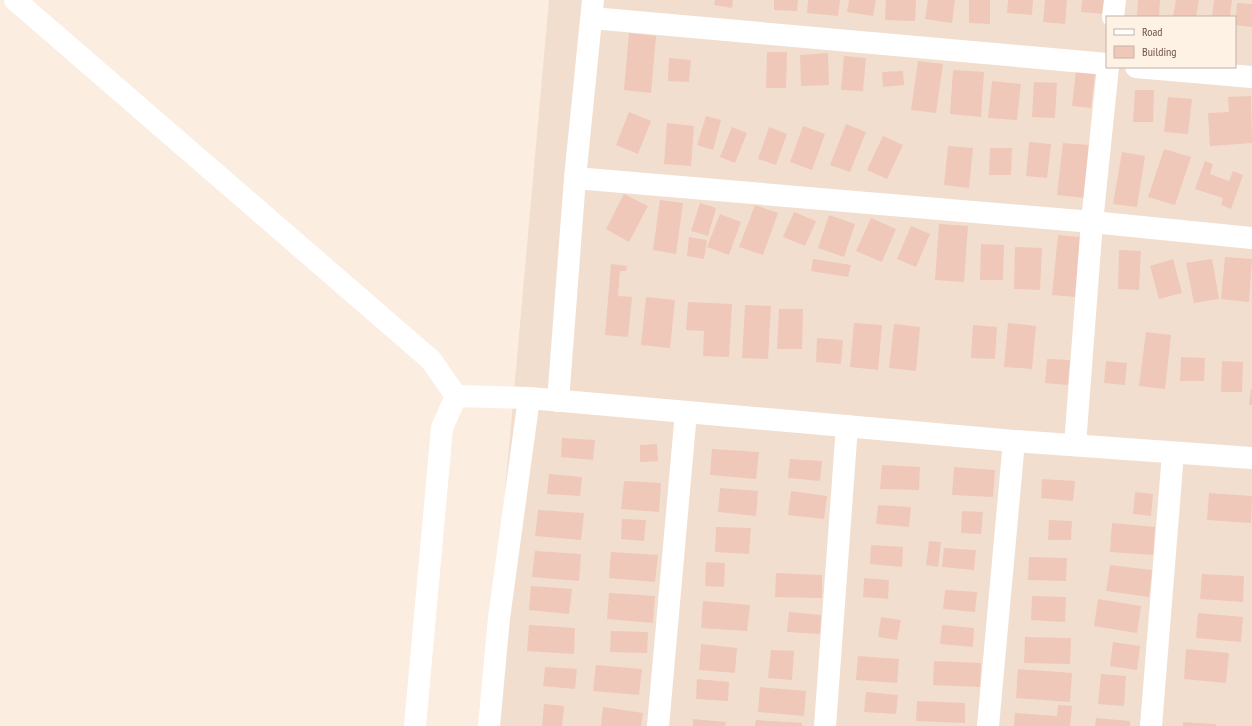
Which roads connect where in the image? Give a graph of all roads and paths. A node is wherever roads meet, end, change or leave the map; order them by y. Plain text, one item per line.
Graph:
1 (15, 0) edge
2 (1115, 0) edge
3 (592, 9) edge
4 (1113, 16) edge
5 (1106, 66) edge
6 (1108, 68) edge
7 (1148, 68) edge
8 (1252, 77) edge
9 (575, 178) junction
10 (1092, 222) junction
11 (1252, 238) edge
12 (456, 396) junction
13 (529, 398) junction
14 (558, 401) junction
15 (686, 412) junction
16 (847, 426) junction
17 (1014, 441) junction
18 (1075, 445) junction
19 (1173, 453) junction
20 (1252, 458) edge
21 (415, 726) edge
22 (489, 726) edge
23 (658, 726) edge
24 (825, 726) edge
25 (988, 726) edge
26 (1151, 726) edge

1 - 12 street
2 - 4 street
3 - 5 street
3 - 9 street
6 - 10 street
7 - 8 street
9 - 10 street
9 - 14 street
10 - 11 street
10 - 18 street
12 - 13 street
12 - 21 street
13 - 14 street
13 - 22 street
14 - 15 street
15 - 16 street
15 - 23 street
16 - 17 street
16 - 24 street
17 - 18 street
17 - 25 street
18 - 19 street
19 - 20 street
19 - 26 street

